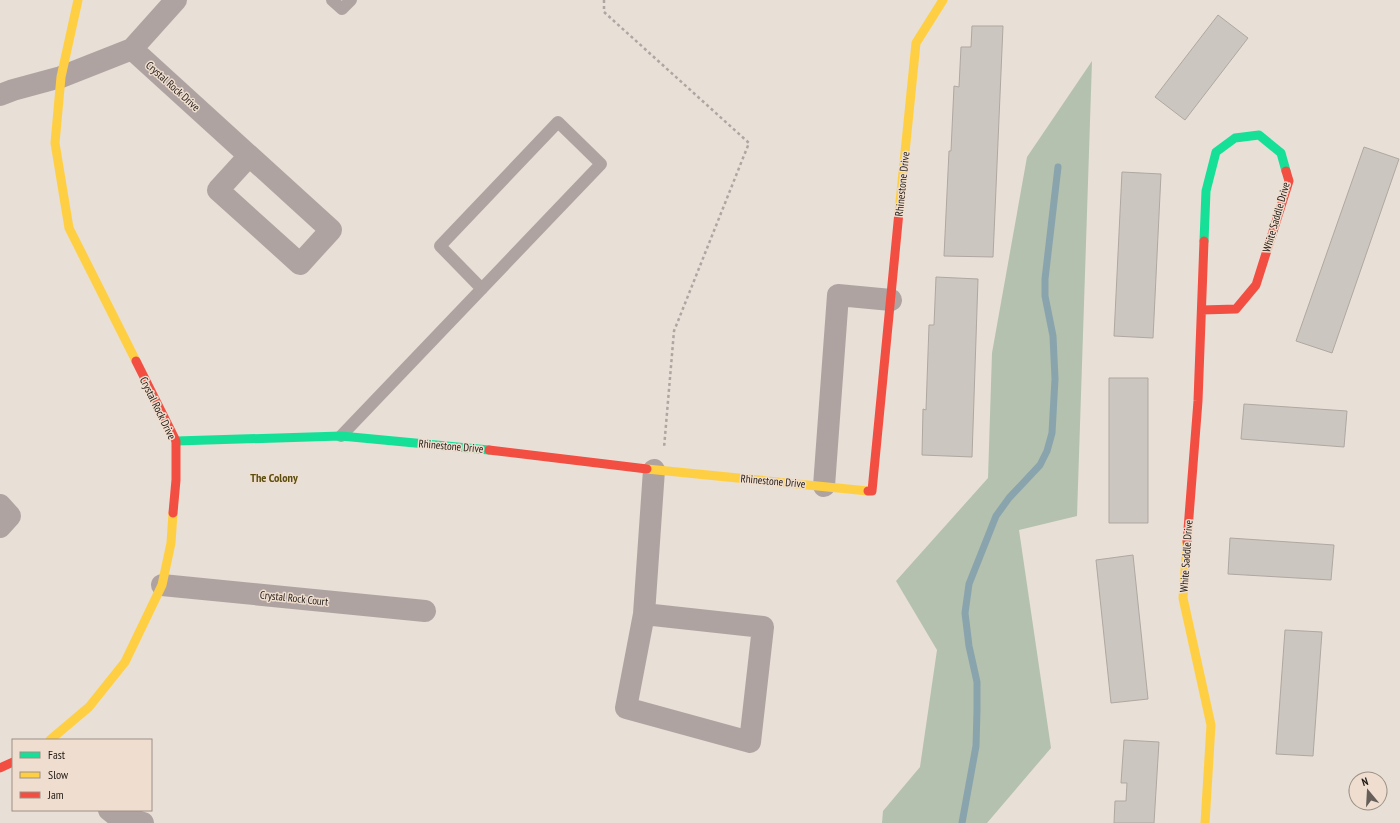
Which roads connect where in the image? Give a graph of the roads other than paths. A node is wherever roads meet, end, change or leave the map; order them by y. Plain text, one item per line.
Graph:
1 (78, 0) edge
2 (176, 0) edge
3 (332, 0) edge
4 (350, 0) edge
5 (938, 2) edge
6 (132, 49) junction
7 (61, 78) junction
8 (0, 95) edge
9 (249, 156) junction
10 (482, 289) junction
11 (891, 300) junction
12 (1202, 310) junction
13 (341, 436) junction
14 (176, 441) junction
15 (658, 470) junction
16 (824, 486) junction
17 (0, 506) edge
18 (0, 527) edge
19 (162, 585) junction
20 (425, 611) dead end
21 (644, 614) junction
22 (51, 739) edge
23 (12, 762) edge
24 (0, 768) edge
25 (110, 811) edge
26 (143, 823) edge
27 (1205, 823) edge

1 - 7 street, Crystal Rock Drive
2 - 6 street
3 - 4 lane
5 - 11 street, Rhinestone Drive
6 - 7 street
6 - 9 street, Crystal Rock Drive
7 - 8 street
7 - 14 street, Crystal Rock Drive
9 - 9 street, Crystal Rock Drive
10 - 10 lane
10 - 13 lane
11 - 16 street, Rhinestone Drive
11 - 16 street
12 - 12 street, White Saddle Drive
12 - 27 street, White Saddle Drive
13 - 14 street, Rhinestone Drive
13 - 15 street, Rhinestone Drive
14 - 19 street, Crystal Rock Drive
15 - 16 street, Rhinestone Drive
15 - 21 street
17 - 18 street
19 - 20 street, Crystal Rock Court
19 - 22 street, Crystal Rock Drive
21 - 21 street
23 - 24 street
25 - 26 street

